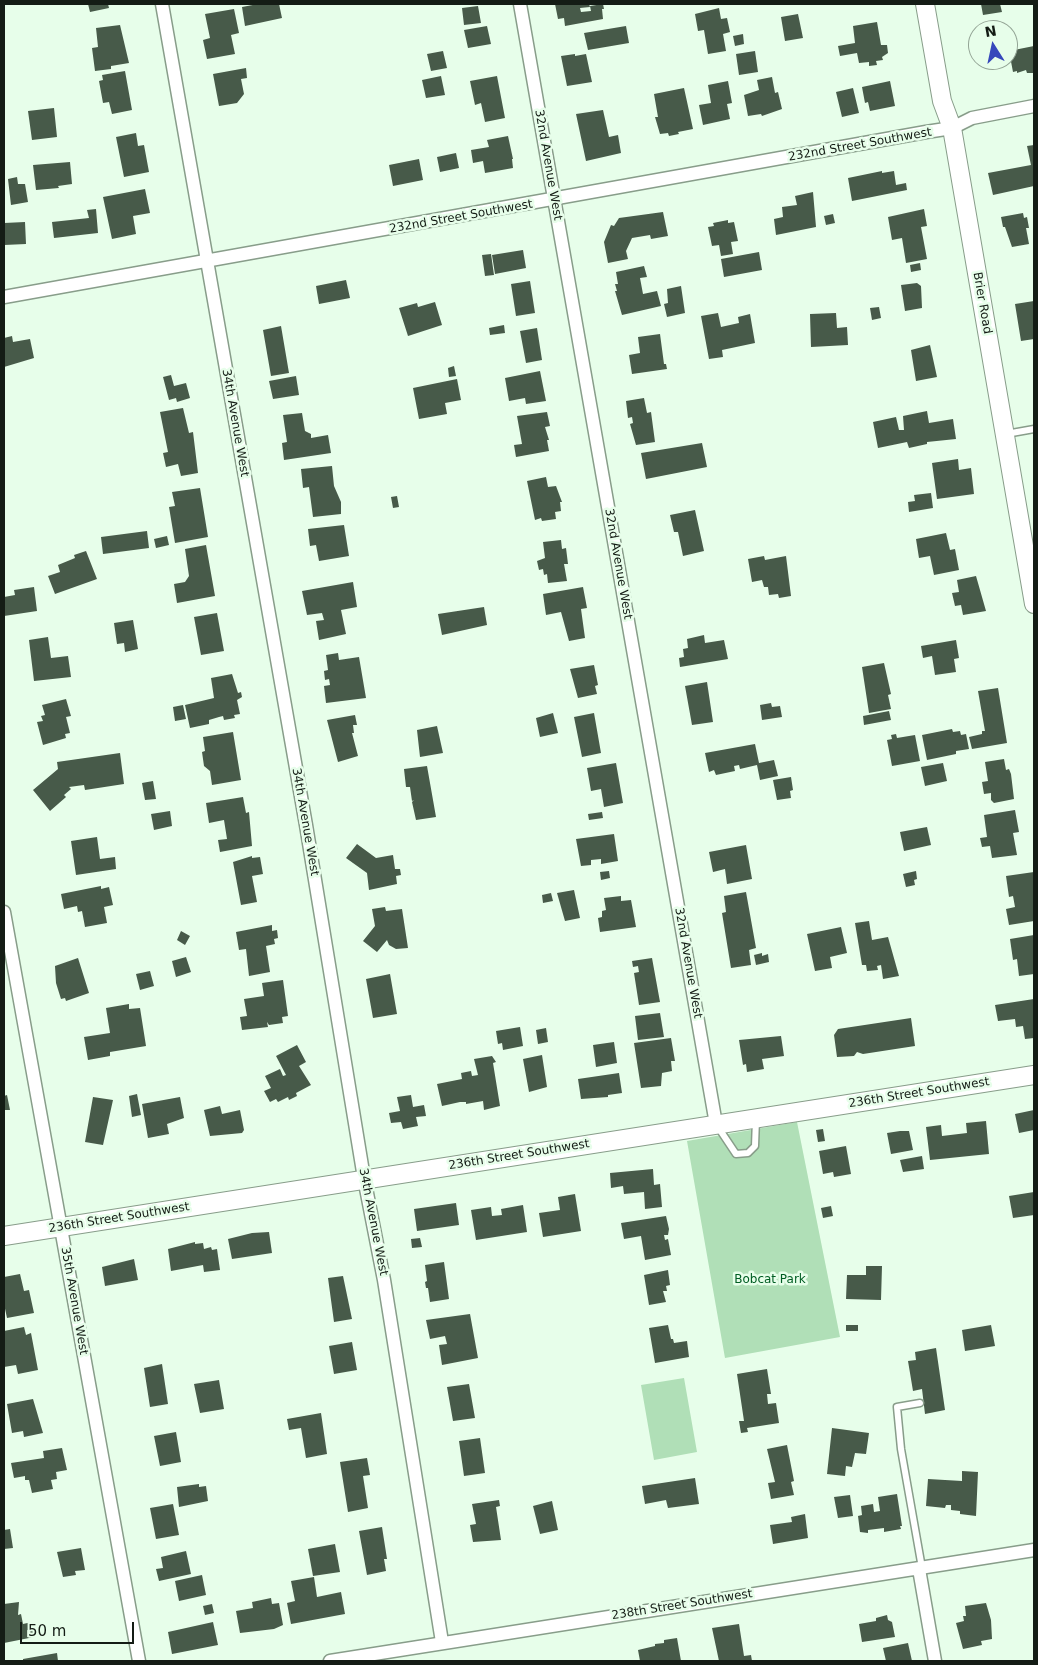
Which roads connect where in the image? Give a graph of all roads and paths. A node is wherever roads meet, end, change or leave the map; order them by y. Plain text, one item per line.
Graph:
1 (162, 4) edge
2 (520, 4) edge
3 (925, 4) edge
4 (1034, 106) edge
5 (952, 128) junction
6 (554, 200) junction
7 (207, 262) junction
8 (4, 297) edge
9 (1034, 429) edge
10 (1005, 434) junction
11 (1034, 604) edge
12 (4, 912) edge
13 (1034, 1075) edge
14 (756, 1118) junction
15 (716, 1124) junction
16 (364, 1178) junction
17 (61, 1226) junction
18 (4, 1236) edge
19 (920, 1403) dead end
20 (1034, 1550) edge
21 (920, 1568) junction
22 (442, 1642) junction
23 (365, 1658) edge
24 (139, 1661) edge
25 (330, 1661) edge
26 (935, 1661) edge

1 - 7 street, 34th Avenue West
2 - 6 street, 32nd Avenue West
3 - 5 street, Brier Road
4 - 5 street, 232nd Street Southwest
5 - 6 street, 232nd Street Southwest
5 - 10 street, Brier Road
6 - 7 street, 232nd Street Southwest
6 - 15 street, 32nd Avenue West
7 - 8 street, 232nd Street Southwest
7 - 16 street, 34th Avenue West
9 - 10 lane
10 - 11 street, Brier Road
12 - 17 street, 35th Avenue West
13 - 14 street, 236th Street Southwest
14 - 15 street, 236th Street Southwest
14 - 15 lane
15 - 16 street, 236th Street Southwest
16 - 17 street, 236th Street Southwest
16 - 22 street, 34th Avenue West
17 - 18 street, 236th Street Southwest
17 - 24 street, 35th Avenue West
19 - 21 lane
20 - 21 street, 238th Street Southwest
21 - 22 street, 238th Street Southwest
21 - 26 street
22 - 23 street, 238th Street Southwest
23 - 25 street, 238th Street Southwest

